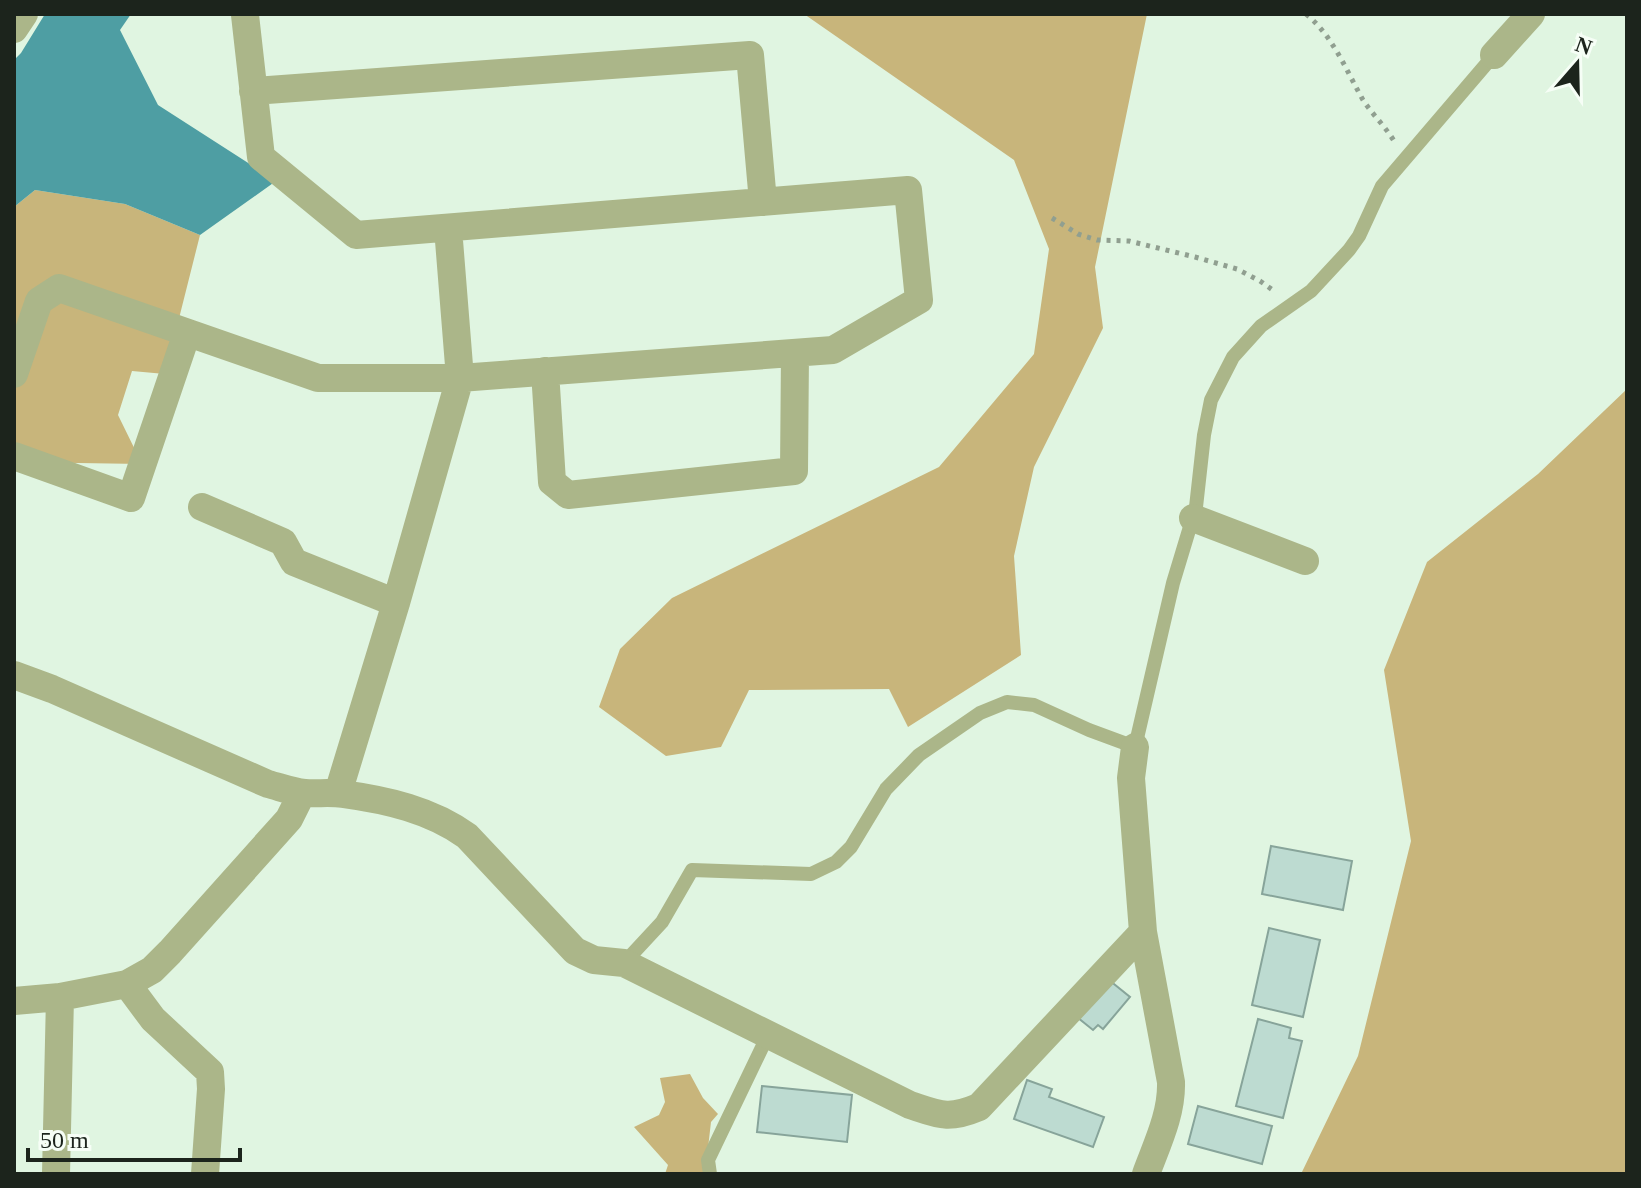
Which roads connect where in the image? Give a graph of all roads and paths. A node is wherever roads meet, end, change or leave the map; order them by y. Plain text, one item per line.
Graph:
1 (24, 14) edge
2 (1306, 14) edge
3 (1531, 14) edge
4 (245, 15) edge
5 (14, 29) edge
6 (1494, 55) joint
7 (253, 91) junction
8 (1404, 159) junction
9 (763, 202) junction
10 (1052, 218) dead end
11 (448, 228) junction
12 (1286, 308) junction
13 (187, 333) junction
14 (795, 353) junction
15 (545, 371) junction
16 (14, 374) edge
17 (460, 378) junction
18 (14, 456) edge
19 (202, 507) dead end
20 (1193, 518) junction
21 (1305, 561) dead end
22 (396, 603) junction
23 (14, 675) edge
24 (1135, 747) junction
25 (302, 793) junction
26 (338, 793) junction
27 (1143, 932) junction
28 (624, 963) junction
29 (127, 984) junction
30 (60, 997) junction
31 (14, 1001) edge
32 (768, 1035) junction
33 (56, 1174) edge
34 (205, 1174) edge
35 (710, 1174) edge
36 (1146, 1174) edge

1 - 5 street
2 - 8 path
3 - 6 street
4 - 7 street
6 - 8 lane
7 - 9 street
7 - 11 street
8 - 12 lane
9 - 11 street
9 - 14 street
10 - 12 path
11 - 17 street
12 - 20 lane
13 - 16 street
13 - 17 street
13 - 18 street
14 - 15 street
14 - 15 street
15 - 17 street
17 - 22 street
19 - 22 street
20 - 21 street
20 - 24 lane
22 - 26 street
23 - 25 street
24 - 27 street
24 - 28 lane
25 - 26 street
25 - 29 street
26 - 28 street
27 - 32 street
27 - 36 street
28 - 32 street
29 - 30 street
29 - 34 street
30 - 31 street
30 - 33 street
32 - 35 lane

